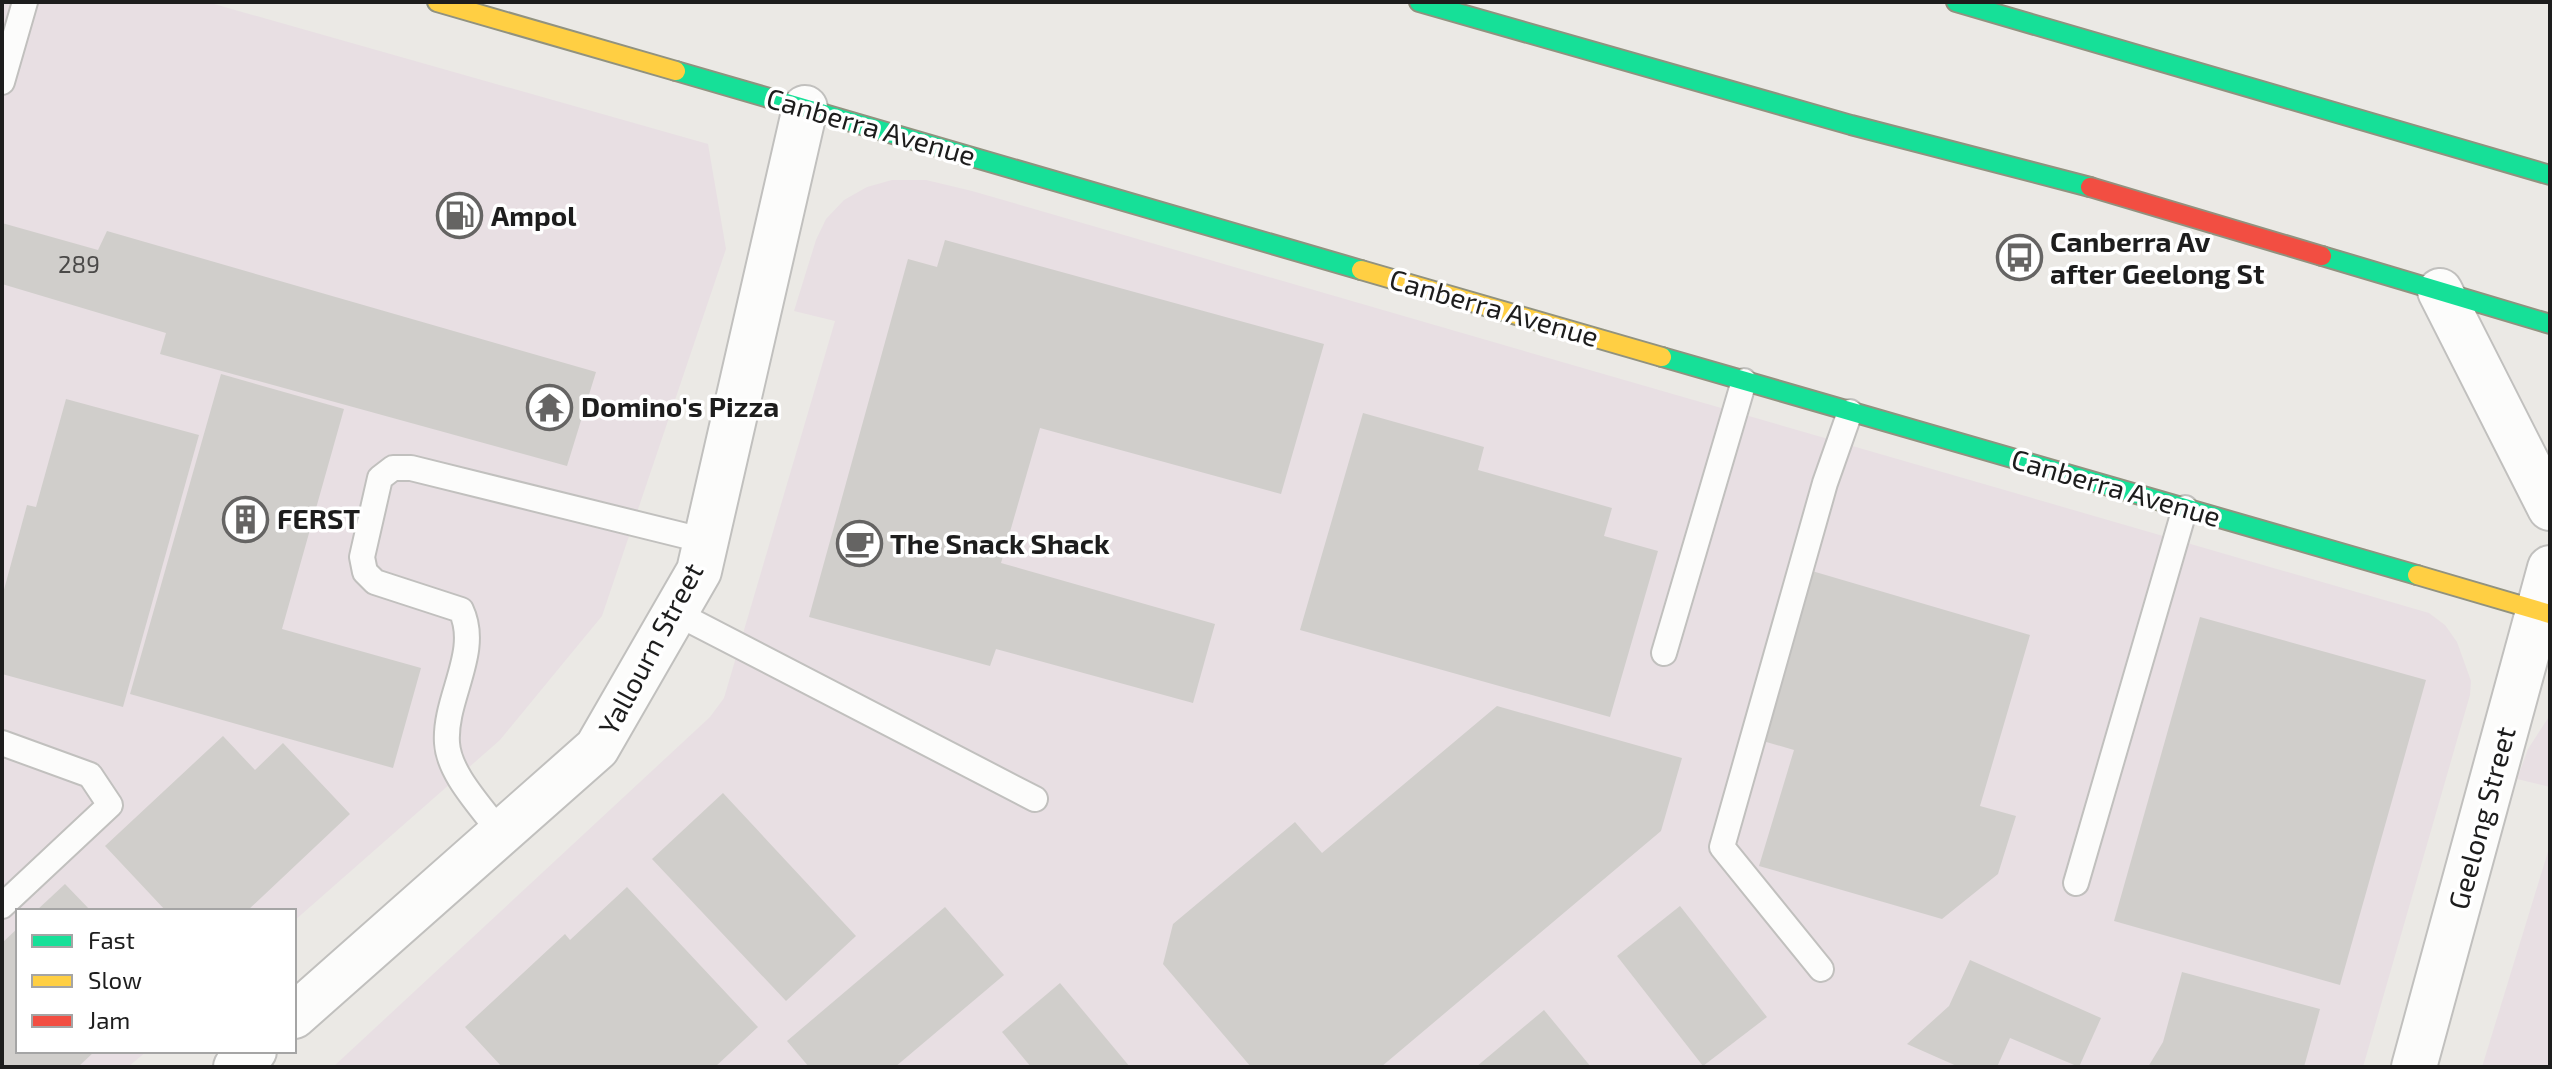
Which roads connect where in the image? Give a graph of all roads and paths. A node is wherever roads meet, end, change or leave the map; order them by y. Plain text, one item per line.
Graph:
1 (25, 2) edge
2 (437, 2) edge
3 (1419, 2) edge
4 (1956, 2) edge
5 (2, 82) edge
6 (805, 108) junction
7 (2469, 151) junction
8 (2550, 175) edge
9 (2550, 195) edge
10 (2440, 291) junction
11 (2550, 324) edge
12 (1744, 381) junction
13 (1850, 412) junction
14 (2185, 508) junction
15 (2550, 508) edge
16 (706, 541) junction
17 (2550, 568) edge
18 (2544, 612) edge
19 (676, 613) junction
20 (1664, 653) dead end
21 (2, 743) edge
22 (1035, 799) dead end
23 (501, 834) junction
24 (2076, 883) dead end
25 (2, 906) edge
26 (1821, 969) dead end
27 (296, 1014) edge
28 (252, 1053) edge
29 (236, 1067) edge
30 (2414, 1067) edge

1 - 5 lane
2 - 6 main road, Canberra Avenue
3 - 10 main road
4 - 7 main road
6 - 12 main road, Canberra Avenue
6 - 16 street, Yallourn Street
7 - 8 main road
7 - 9 main road
10 - 11 main road
10 - 15 street
12 - 13 main road, Canberra Avenue
12 - 20 lane
13 - 14 main road, Canberra Avenue
13 - 26 lane
14 - 18 main road, Canberra Avenue
14 - 24 lane
16 - 19 street, Yallourn Street
16 - 23 lane
17 - 18 street, Geelong Street
18 - 30 street, Geelong Street
19 - 22 lane
19 - 23 street, Yallourn Street
21 - 25 lane
23 - 27 street, Yallourn Street
28 - 29 street

